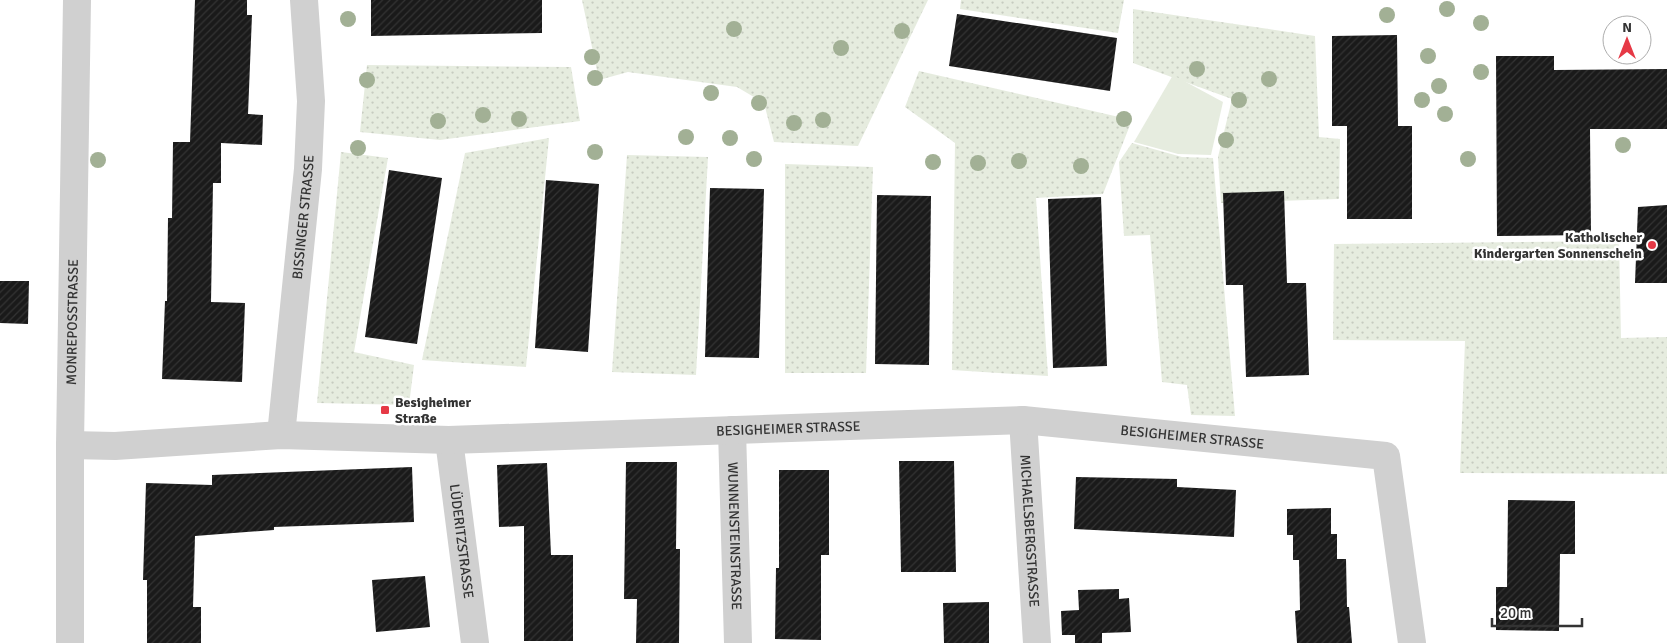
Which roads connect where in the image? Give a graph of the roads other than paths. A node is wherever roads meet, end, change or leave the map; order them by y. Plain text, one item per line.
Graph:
1 (77, 0) edge
2 (304, 0) edge
3 (1023, 420) junction
4 (732, 430) junction
5 (281, 435) junction
6 (450, 440) junction
7 (70, 445) junction
8 (70, 643) edge
9 (475, 643) edge
10 (738, 643) edge
11 (1037, 643) edge
12 (1412, 643) edge

1 - 7 street, MONREPOSSTRASSE
2 - 5 street, BISSINGER STRASSE
3 - 4 street, BESIGHEIMER STRASSE
3 - 11 street, MICHAELSBERGSTRASSE
3 - 12 street, BESIGHEIMER STRASSE
4 - 6 street, BESIGHEIMER STRASSE
4 - 10 street, WUNNENSTEINSTRASSE
5 - 6 street, BESIGHEIMER STRASSE
5 - 7 street, BESIGHEIMER STRASSE
6 - 9 street, LÜDERITZSTRASSE
7 - 8 street, MONREPOSSTRASSE

